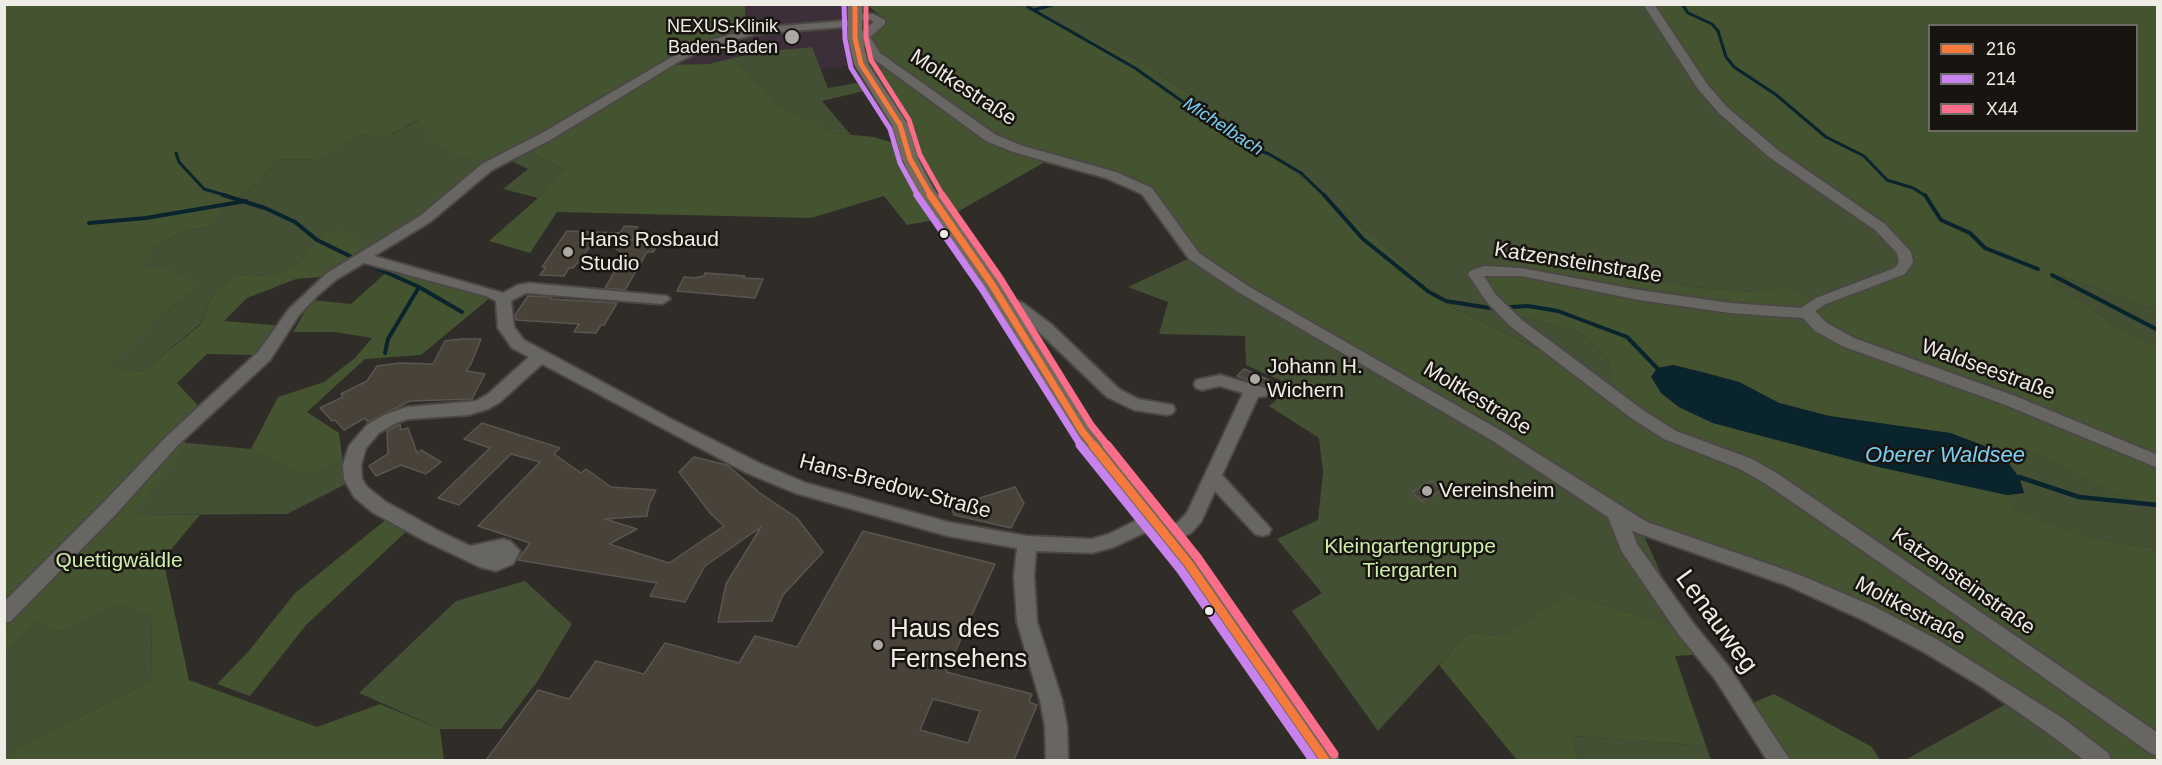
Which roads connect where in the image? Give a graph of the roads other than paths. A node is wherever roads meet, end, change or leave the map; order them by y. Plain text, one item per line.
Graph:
1 (1648, 4) edge
2 (857, 24) edge
3 (359, 260) junction
4 (503, 299) junction
5 (662, 299) dead end
6 (1006, 307) junction
7 (1807, 314) junction
8 (539, 357) junction
9 (1202, 384) dead end
10 (1167, 409) dead end
11 (2157, 462) edge
12 (1213, 477) junction
13 (1616, 513) junction
14 (1161, 528) junction
15 (1262, 529) dead end
16 (1027, 543) junction
17 (468, 554) dead end
18 (4, 615) edge
19 (2157, 746) edge
20 (1057, 760) edge
21 (1325, 760) edge
22 (1779, 760) edge
23 (2100, 760) edge

1 - 7 street
2 - 3 street
2 - 6 main road
2 - 13 street, Moltkestraße
3 - 4 street
3 - 18 street
4 - 5 street
4 - 8 street, Hans-Bredow-Straße
6 - 10 street
6 - 14 main road
7 - 11 street, Waldseestraße
7 - 19 street, Katzensteinstraße
8 - 16 street, Hans-Bredow-Straße
8 - 17 street
9 - 12 street, Hans-Bredow-Straße
12 - 14 street, Hans-Bredow-Straße
12 - 15 street
13 - 22 street, Lenauweg
13 - 23 street, Moltkestraße
14 - 16 street, Hans-Bredow-Straße
14 - 21 main road
16 - 20 street

